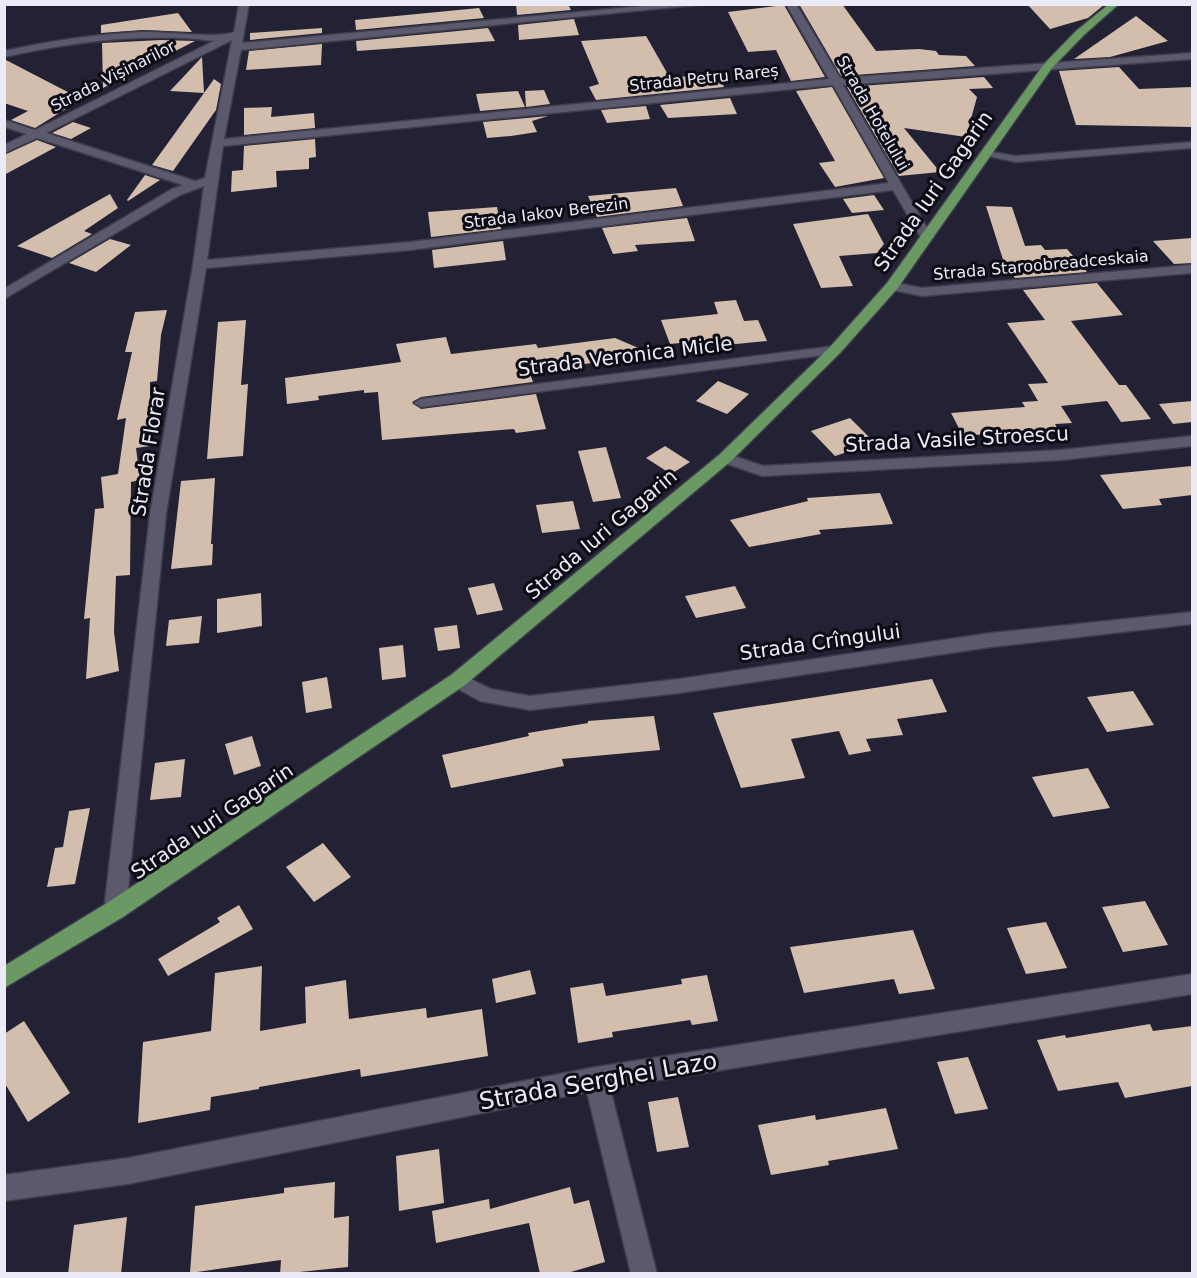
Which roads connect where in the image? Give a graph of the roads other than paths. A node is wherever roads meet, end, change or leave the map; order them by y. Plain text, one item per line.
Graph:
1 (244, 4) edge
2 (702, 4) edge
3 (791, 4) edge
4 (1115, 4) edge
5 (232, 40) junction
6 (4, 54) edge
7 (1192, 56) edge
8 (1048, 66) junction
9 (834, 82) junction
10 (4, 123) edge
11 (36, 134) junction
12 (220, 143) junction
13 (1192, 145) edge
14 (4, 150) edge
15 (985, 154) junction
16 (211, 180) junction
17 (194, 185) junction
18 (896, 186) junction
19 (927, 238) junction
20 (200, 266) junction
21 (1192, 269) edge
22 (892, 286) junction
23 (4, 295) edge
24 (835, 350) junction
25 (421, 403) dead end
26 (1192, 441) edge
27 (726, 458) junction
28 (1192, 618) edge
29 (458, 680) junction
30 (115, 910) junction
31 (4, 978) edge
32 (1192, 984) edge
33 (596, 1079) junction
34 (4, 1188) edge
35 (644, 1274) edge

1 - 5 street, Strada Florar
2 - 5 street
3 - 9 street, Strada Hotelului
4 - 8 main road, Strada Iuri Gagarin
5 - 6 street
5 - 11 street, Strada Vișinarilor
5 - 12 street, Strada Florar
7 - 8 street, Strada Petru Rareș
8 - 9 street, Strada Petru Rareș
8 - 15 main road, Strada Iuri Gagarin
9 - 12 street, Strada Petru Rareș
9 - 18 street, Strada Hotelului
10 - 11 street
11 - 14 street, Strada Vișinarilor
11 - 17 street
12 - 16 street, Strada Florar
13 - 15 street
15 - 19 main road, Strada Iuri Gagarin
16 - 17 street
16 - 20 street, Strada Florar
17 - 23 street
18 - 19 street, Strada Hotelului
18 - 20 street, Strada Iakov Berezin
19 - 22 main road, Strada Iuri Gagarin
20 - 30 street, Strada Florar
21 - 22 street, Strada Staroobreadceskaia
22 - 24 main road, Strada Iuri Gagarin
24 - 25 street, Strada Veronica Micle
24 - 27 main road, Strada Iuri Gagarin
26 - 27 street, Strada Vasile Stroescu
27 - 29 main road, Strada Iuri Gagarin
28 - 29 street, Strada Crîngului
29 - 30 main road, Strada Iuri Gagarin
30 - 31 main road, Strada Iuri Gagarin
32 - 33 street, Strada Serghei Lazo
33 - 34 street, Strada Serghei Lazo
33 - 35 street

